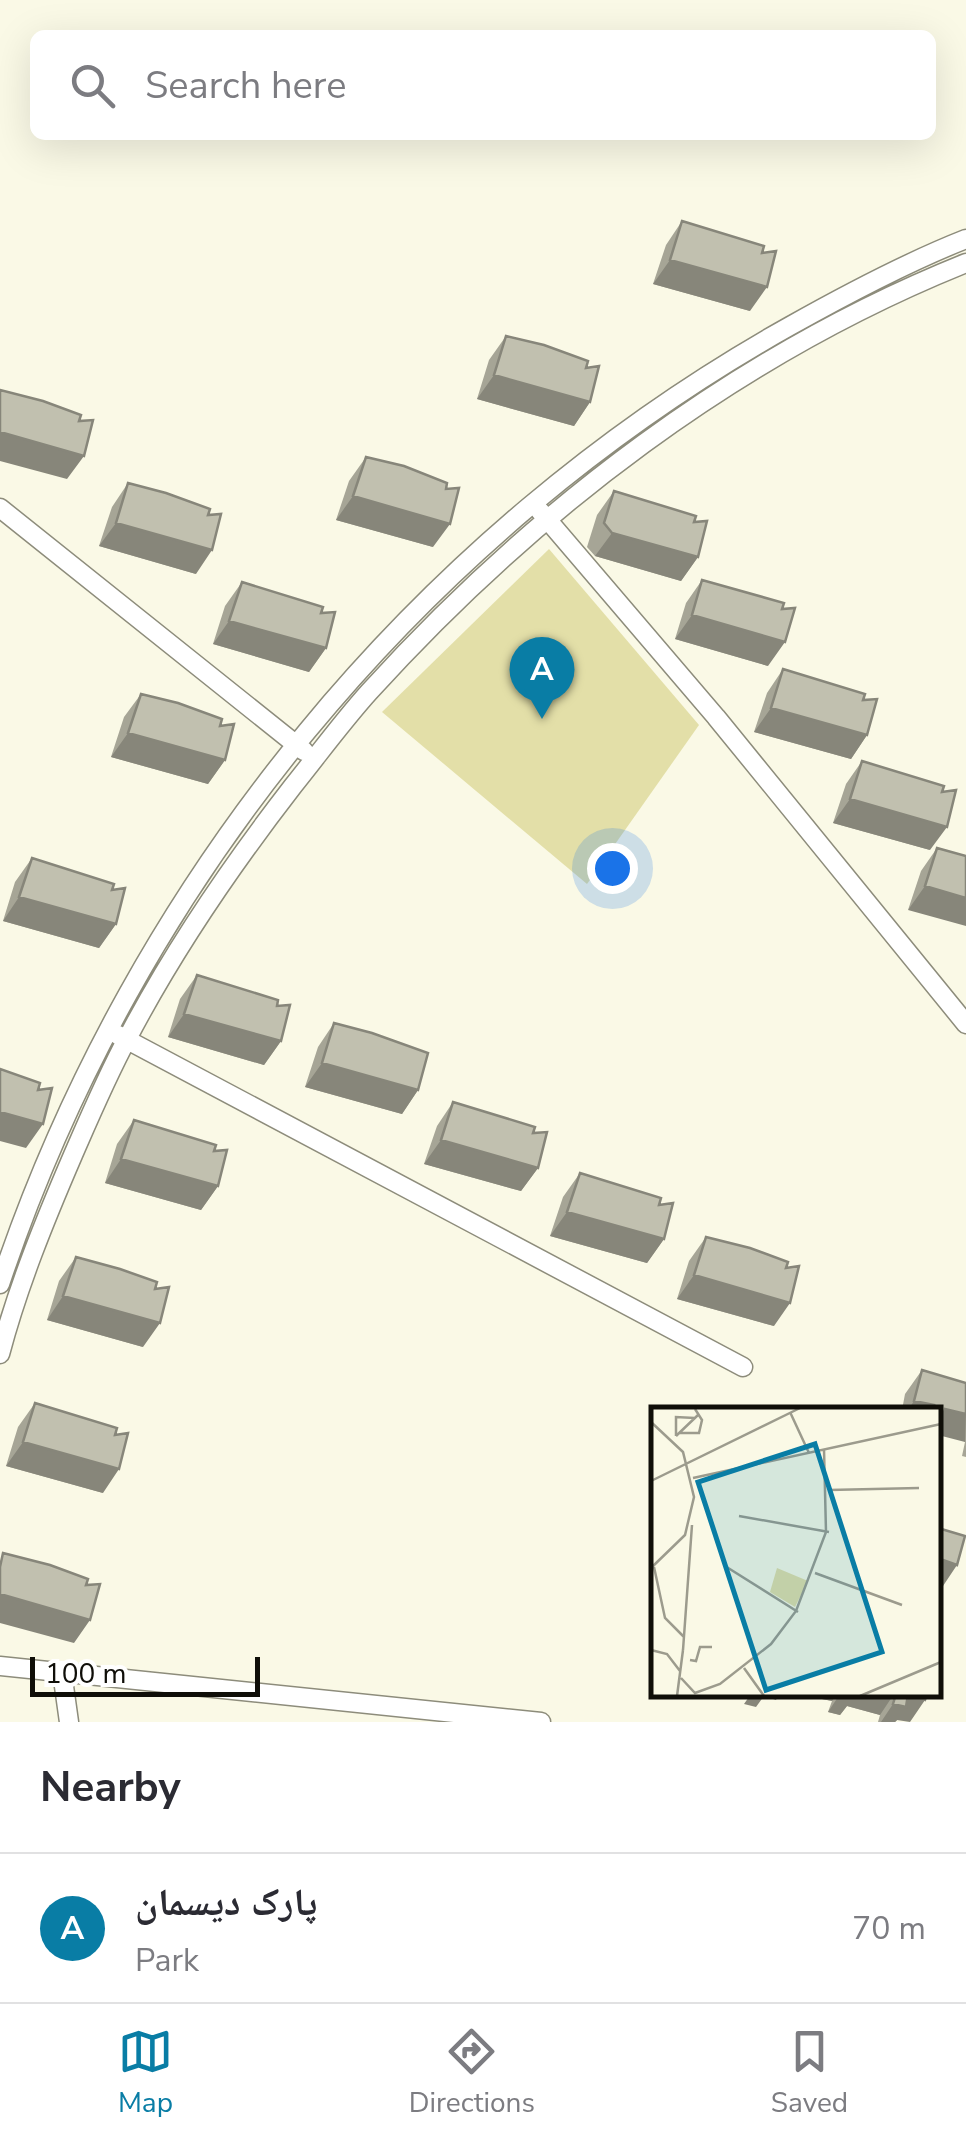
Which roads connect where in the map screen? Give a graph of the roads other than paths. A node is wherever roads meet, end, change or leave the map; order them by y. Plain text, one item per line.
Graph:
1 (966, 239) edge
2 (966, 263) edge
3 (534, 502) junction
4 (0, 508) edge
5 (546, 520) junction
6 (295, 745) junction
7 (314, 759) junction
8 (966, 1024) edge
9 (108, 1030) junction
10 (127, 1039) junction
11 (0, 1284) edge
12 (1, 1348) edge
13 (744, 1367) dead end
14 (0, 1666) edge
15 (62, 1672) junction
16 (70, 1722) edge
17 (541, 1722) edge

1 - 3 street
2 - 5 street
3 - 5 street
3 - 6 street
4 - 6 street
5 - 7 street
5 - 8 street
6 - 7 street
6 - 9 street
7 - 10 street
9 - 10 street
9 - 11 street
10 - 12 street
10 - 13 street
14 - 15 street
15 - 16 street
15 - 17 street

